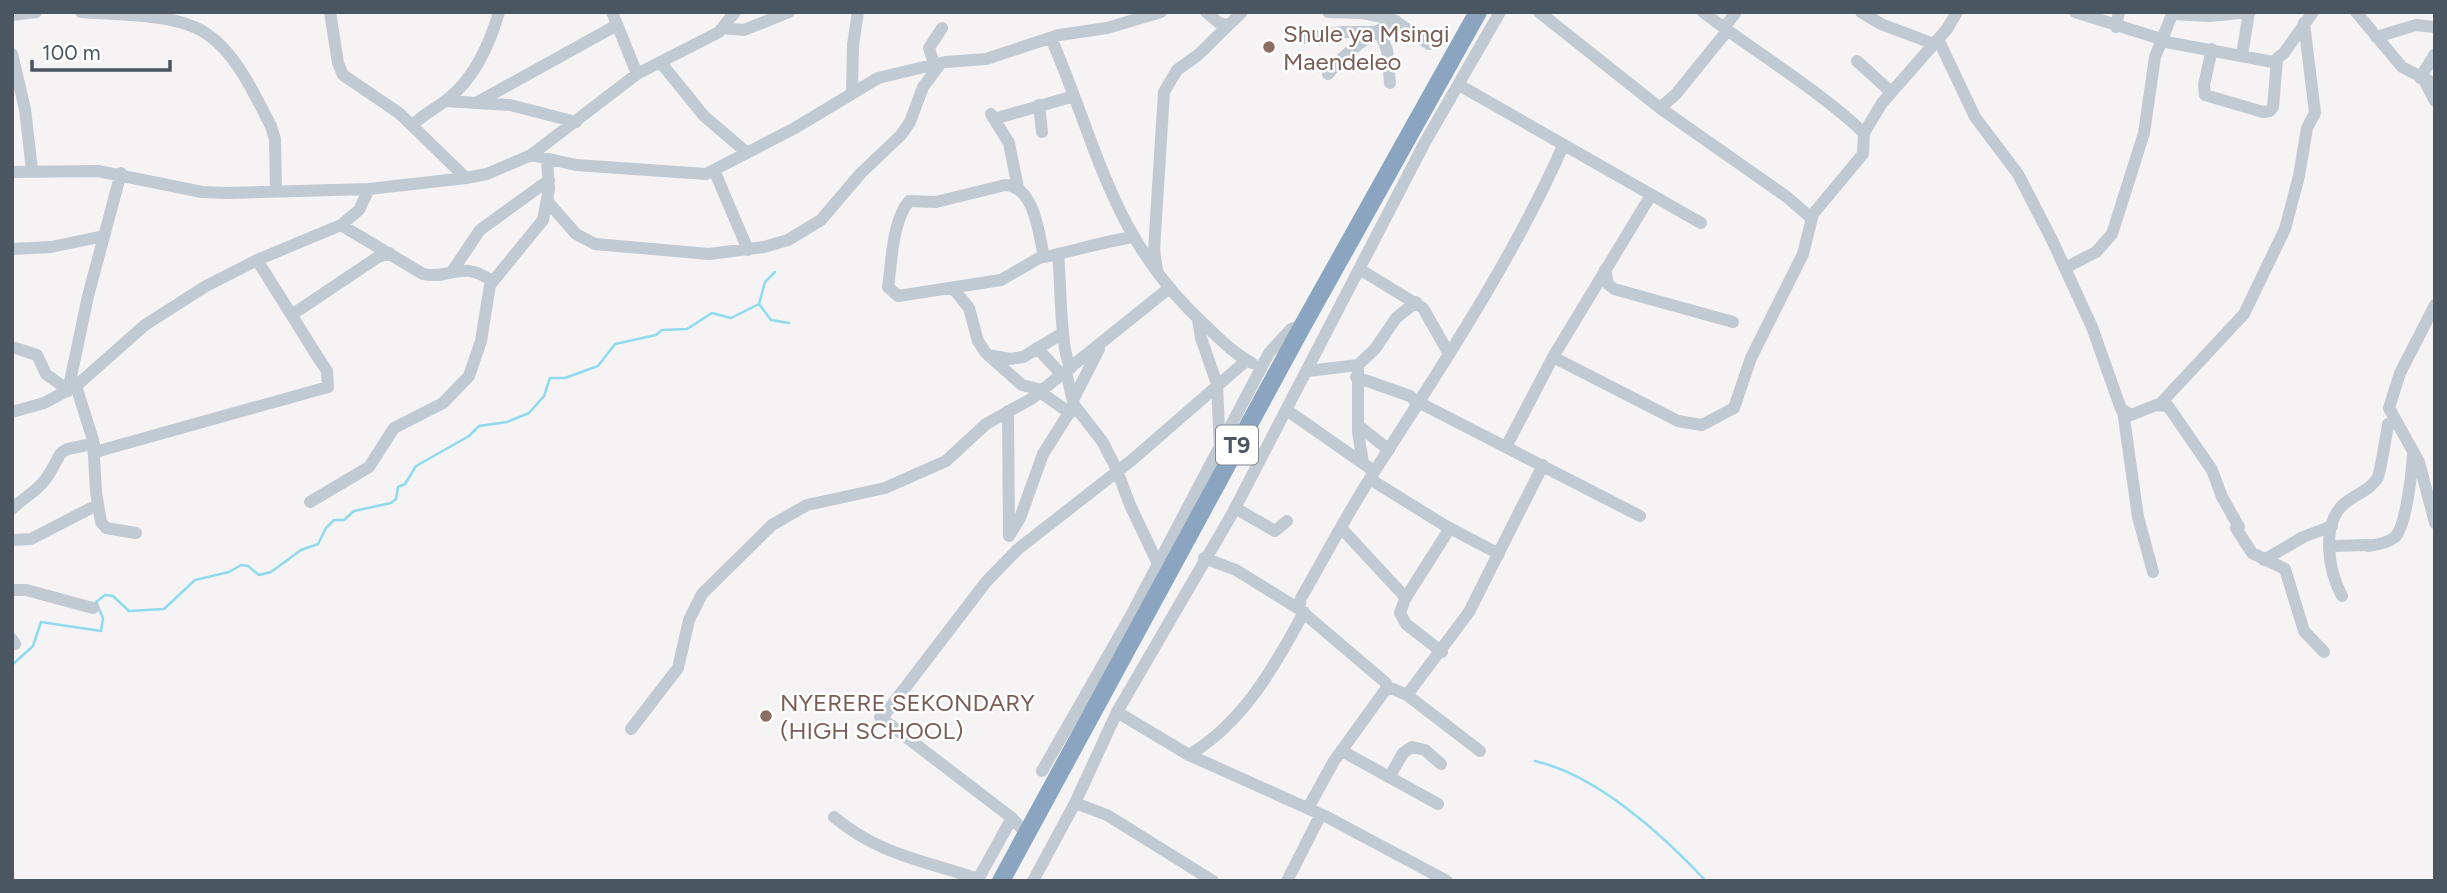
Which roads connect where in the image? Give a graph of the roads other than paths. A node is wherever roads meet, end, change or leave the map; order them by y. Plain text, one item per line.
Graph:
1 (36, 12) edge
2 (81, 12) edge
3 (330, 12) edge
4 (499, 12) edge
5 (612, 12) edge
6 (735, 12) edge
7 (789, 12) edge
8 (858, 12) edge
9 (1161, 12) edge
10 (1206, 12) edge
11 (1242, 12) edge
12 (1328, 12) edge
13 (1478, 12) edge
14 (1500, 12) edge
15 (1539, 12) edge
16 (1703, 12) edge
17 (1736, 12) edge
18 (1861, 12) edge
19 (1957, 12) edge
20 (2119, 12) edge
21 (2249, 12) edge
22 (2313, 12) edge
23 (2356, 12) edge
24 (2172, 13) edge
25 (2082, 14) edge
26 (12, 15) edge
27 (1145, 16) edge
28 (1396, 21) junction
29 (2304, 23) junction
30 (617, 25) junction
31 (1228, 25) junction
32 (2116, 27) junction
33 (2435, 27) edge
34 (722, 28) junction
35 (942, 28) dead end
36 (1726, 30) junction
37 (1377, 31) junction
38 (2376, 37) junction
39 (1051, 38) junction
40 (1305, 38) dead end
41 (2161, 40) junction
42 (1936, 41) junction
43 (1429, 44) dead end
44 (2212, 49) junction
45 (12, 54) edge
46 (2435, 54) edge
47 (2242, 55) junction
48 (2277, 60) junction
49 (1857, 61) dead end
50 (661, 63) junction
51 (938, 63) junction
52 (1328, 74) dead end
53 (637, 75) junction
54 (2426, 81) edge
55 (1390, 83) dead end
56 (1459, 85) junction
57 (852, 91) junction
58 (1891, 92) junction
59 (1074, 96) junction
60 (1428, 100) junction
61 (445, 101) junction
62 (2435, 101) edge
63 (476, 103) junction
64 (1039, 105) junction
65 (1660, 108) junction
66 (1445, 110) junction
67 (576, 122) junction
68 (413, 125) junction
69 (1042, 132) dead end
70 (1864, 133) junction
71 (1408, 134) junction
72 (1424, 144) junction
73 (1563, 146) junction
74 (745, 151) junction
75 (531, 155) junction
76 (547, 160) junction
77 (32, 170) junction
78 (714, 170) junction
79 (12, 173) edge
80 (121, 173) junction
81 (466, 178) junction
82 (549, 180) junction
83 (1018, 188) junction
84 (369, 189) junction
85 (276, 191) junction
86 (1651, 195) junction
87 (548, 201) junction
88 (1811, 218) junction
89 (1701, 223) dead end
90 (341, 225) junction
91 (104, 236) junction
92 (1133, 237) junction
93 (12, 249) edge
94 (748, 250) junction
95 (390, 253) junction
96 (1051, 256) junction
97 (257, 260) junction
98 (2065, 268) junction
99 (453, 270) junction
100 (1361, 270) junction
101 (1605, 270) junction
102 (1157, 274) junction
103 (492, 281) junction
104 (953, 288) junction
105 (1168, 289) junction
106 (1416, 302) junction
107 (2435, 305) edge
108 (293, 314) junction
109 (1198, 319) junction
110 (1732, 322) dead end
111 (1303, 325) junction
112 (1063, 333) junction
113 (1101, 346) junction
114 (12, 347) edge
115 (1037, 348) junction
116 (1449, 354) junction
117 (988, 355) junction
118 (1022, 357) junction
119 (1552, 357) junction
120 (1247, 360) junction
121 (1262, 367) junction
122 (1308, 371) junction
123 (1357, 371) junction
124 (1067, 372) junction
125 (1018, 382) junction
126 (1217, 385) junction
127 (70, 390) junction
128 (1041, 391) junction
129 (1420, 404) junction
130 (2160, 404) junction
131 (1072, 406) junction
132 (1008, 411) junction
133 (1288, 411) junction
134 (2123, 411) junction
135 (12, 412) edge
136 (2388, 424) dead end
137 (1359, 426) junction
138 (1506, 447) junction
139 (95, 448) junction
140 (1220, 450) junction
141 (1389, 450) junction
142 (2413, 450) junction
143 (1363, 463) junction
144 (1543, 465) junction
145 (1117, 470) junction
146 (1372, 475) junction
147 (310, 502) dead end
148 (97, 505) junction
149 (1235, 508) junction
150 (12, 509) edge
151 (1640, 516) dead end
152 (1287, 521) dead end
153 (2435, 523) edge
154 (2332, 526) junction
155 (1450, 528) junction
156 (1342, 529) junction
157 (136, 533) dead end
158 (1009, 536) junction
159 (12, 540) edge
160 (2330, 546) junction
161 (1013, 554) junction
162 (1499, 554) junction
163 (1204, 558) junction
164 (2264, 559) junction
165 (1158, 564) junction
166 (2153, 572) dead end
167 (12, 590) edge
168 (2342, 596) dead end
169 (1406, 597) junction
170 (93, 608) dead end
171 (1301, 610) junction
172 (1442, 652) junction
173 (2324, 652) dead end
174 (1387, 687) junction
175 (1407, 695) junction
176 (1117, 712) junction
177 (631, 729) dead end
178 (1342, 751) junction
179 (1480, 751) dead end
180 (1189, 755) junction
181 (1441, 764) dead end
182 (1042, 771) dead end
183 (1390, 776) junction
184 (1075, 803) junction
185 (1437, 804) dead end
186 (1308, 808) junction
187 (1321, 814) junction
188 (834, 817) dead end
189 (1012, 818) junction
190 (1026, 833) junction
191 (1197, 877) edge
192 (978, 880) edge
193 (1001, 881) edge
194 (1033, 881) edge
195 (1213, 881) edge
196 (1287, 881) edge
197 (1447, 881) edge

1 - 26 street
2 - 85 street
3 - 68 street
4 - 61 street
5 - 30 street
6 - 34 street
7 - 34 street
8 - 57 street
9 - 27 street
10 - 31 street
11 - 31 street
12 - 28 street
13 - 60 highway, T9
14 - 56 street
15 - 65 street
16 - 36 street
17 - 36 street
18 - 42 street
19 - 42 street
20 - 32 street
21 - 24 street
21 - 47 street
22 - 29 street
23 - 38 street
24 - 41 street
25 - 32 street
27 - 39 street
28 - 37 street
28 - 43 street
29 - 48 street
29 - 130 street
30 - 53 street
30 - 63 street
31 - 102 street
32 - 41 street
33 - 38 street
34 - 50 street
35 - 51 street
36 - 65 street
36 - 70 street
37 - 40 street
37 - 52 street
37 - 55 street
38 - 54 street
39 - 51 street
39 - 59 street
41 - 44 street
41 - 98 street
42 - 58 street
42 - 98 street
44 - 47 street
44 - 48 street
45 - 77 street
46 - 54 street
47 - 48 street
49 - 58 street
50 - 53 street
50 - 74 street
51 - 57 street
51 - 94 street
53 - 67 street
54 - 62 street
56 - 66 street
56 - 73 street
57 - 74 street
58 - 70 street
59 - 64 street
59 - 92 street
60 - 66 street
60 - 71 highway, T9
61 - 63 street
61 - 68 street
63 - 67 street
64 - 69 street
64 - 83 street
65 - 88 street
66 - 72 street
67 - 75 street
68 - 81 street
70 - 88 street
71 - 72 street
71 - 111 highway, T9
72 - 100 street
73 - 86 street
73 - 116 street
74 - 78 street
75 - 76 street
75 - 81 street
76 - 78 street
76 - 82 street
77 - 79 street
77 - 80 street
78 - 94 street
80 - 85 street
80 - 91 street
81 - 84 street
82 - 87 street
82 - 99 street
83 - 96 street
83 - 104 street
84 - 85 street
84 - 90 street
86 - 89 street
86 - 101 street
87 - 94 street
87 - 103 street
88 - 119 street
90 - 95 street
90 - 97 street
91 - 93 street
91 - 127 street
92 - 96 street
92 - 102 street
95 - 99 street
95 - 108 street
96 - 104 street
96 - 112 street
97 - 108 street
97 - 127 street
98 - 134 street
99 - 103 street
100 - 106 street
100 - 122 street
101 - 110 street
101 - 119 street
102 - 105 street
103 - 147 street
104 - 117 street
105 - 109 street
105 - 113 street
106 - 116 street
106 - 123 street
107 - 142 street
108 - 139 street
109 - 120 street
109 - 126 street
111 - 121 street
111 - 190 highway, T9
112 - 115 street
112 - 124 street
113 - 124 street
113 - 131 street
114 - 127 street
115 - 118 street
115 - 124 street
116 - 129 street
117 - 118 street
117 - 125 street
118 - 125 street
119 - 138 street
120 - 121 street
120 - 126 street
121 - 140 street
122 - 123 street
122 - 133 street
123 - 129 street
123 - 137 street
124 - 128 street
124 - 131 street
125 - 128 street
126 - 140 street
126 - 145 street
127 - 135 street
127 - 139 street
128 - 131 street
128 - 132 street
129 - 138 street
129 - 141 street
130 - 134 street
130 - 164 street
131 - 145 street
131 - 158 street
132 - 158 street
132 - 177 street
133 - 143 street
133 - 149 street
134 - 166 street
136 - 154 street
137 - 141 street
137 - 143 street
138 - 144 street
139 - 148 street
139 - 150 street
140 - 165 street
141 - 146 street
142 - 153 street
142 - 160 street
143 - 146 street
144 - 151 street
144 - 162 street
145 - 161 street
145 - 165 street
146 - 155 street
146 - 156 street
148 - 157 street
148 - 159 street
149 - 152 street
149 - 163 street
154 - 160 street
154 - 164 street
155 - 162 street
155 - 169 street
156 - 169 street
156 - 171 street
158 - 161 street
160 - 168 street
161 - 189 street
162 - 172 street
163 - 171 street
163 - 176 street
164 - 173 street
165 - 182 street
167 - 170 street
169 - 172 street
171 - 174 street
171 - 180 street
172 - 175 street
174 - 175 street
174 - 178 street
175 - 179 street
176 - 180 street
176 - 184 street
178 - 183 street
178 - 186 street
180 - 186 street
181 - 183 street
183 - 185 street
184 - 191 street
184 - 194 street
186 - 187 street
187 - 196 street
187 - 197 street
188 - 192 street
189 - 190 street
189 - 192 street
190 - 193 highway, T9
191 - 195 street

